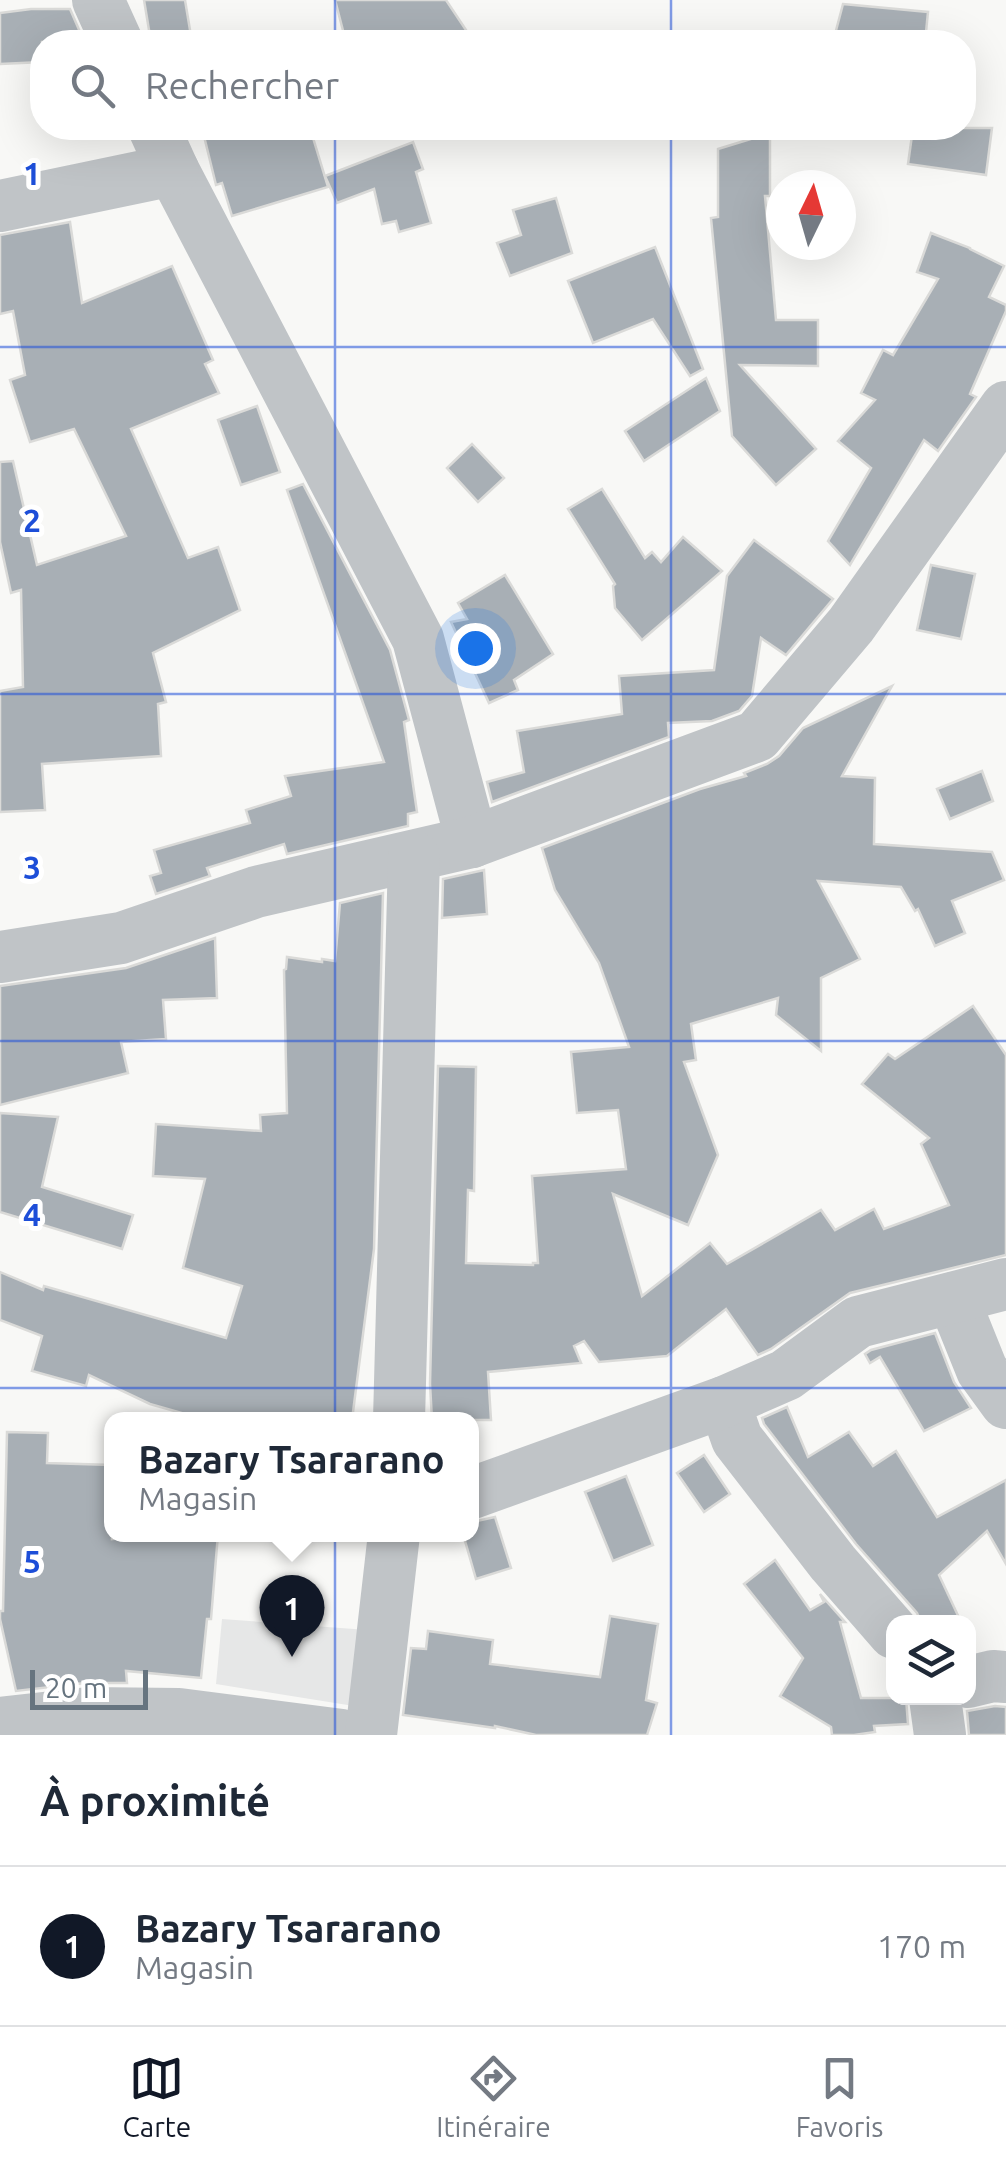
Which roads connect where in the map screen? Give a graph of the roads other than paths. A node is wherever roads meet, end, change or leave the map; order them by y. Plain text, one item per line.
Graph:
1 (98, 0) edge
2 (112, 30) edge
3 (164, 149) edge
4 (0, 206) edge
5 (1006, 407) edge
6 (472, 842) junction
7 (414, 857) junction
8 (0, 957) edge
9 (1006, 1284) edge
10 (953, 1298) junction
11 (724, 1402) junction
12 (1006, 1403) edge
13 (399, 1412) edge
14 (479, 1491) edge
15 (393, 1542) edge
16 (886, 1624) edge
17 (1006, 1677) edge
18 (976, 1680) edge
19 (936, 1705) edge
20 (0, 1723) edge
21 (342, 1735) edge
22 (371, 1735) edge
23 (940, 1735) edge

1 - 2 street
3 - 4 street
3 - 6 street
5 - 6 street
6 - 7 street
7 - 8 street
7 - 13 street
9 - 10 street
10 - 11 street
10 - 12 street
11 - 14 street
11 - 16 street
15 - 22 street
17 - 18 street
19 - 23 street
20 - 21 street

